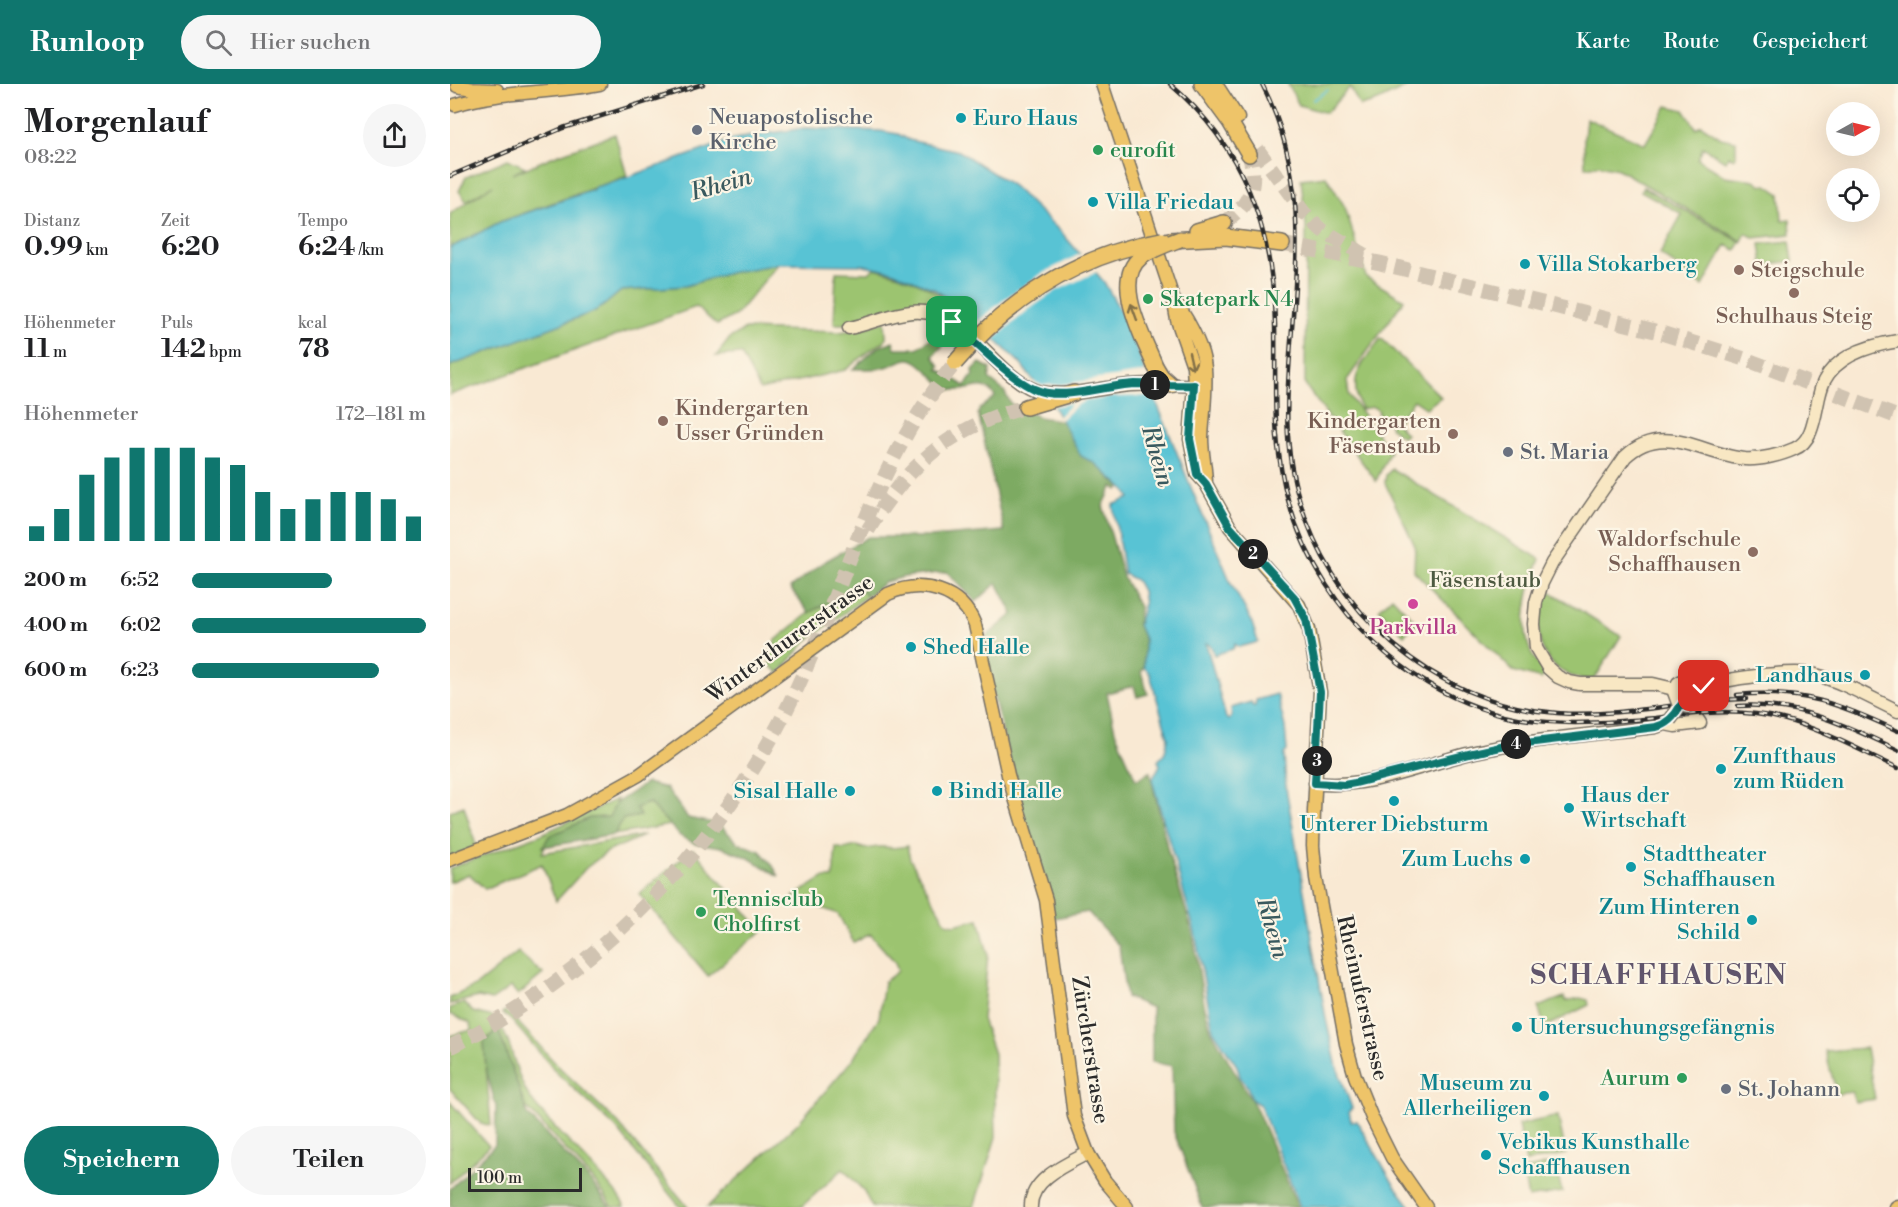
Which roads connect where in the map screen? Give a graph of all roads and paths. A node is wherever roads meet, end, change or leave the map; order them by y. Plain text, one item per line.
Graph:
1 (600, 84) edge
2 (1102, 84) edge
3 (1195, 84) edge
4 (1203, 84) edge
5 (455, 85) edge
6 (528, 93) junction
7 (1217, 93) edge
8 (452, 106) edge
9 (1238, 118) joint
10 (1224, 223) tunnel mouth
11 (1182, 237) junction
12 (1282, 244) tunnel mouth
13 (849, 328) dead end
14 (1898, 342) edge
15 (955, 363) tunnel mouth
16 (1163, 385) junction
17 (1200, 385) junction
18 (1074, 393) junction
19 (1028, 406) tunnel mouth
20 (1701, 689) junction
21 (1674, 691) junction
22 (1898, 711) edge
23 (1692, 713) junction
24 (1668, 722) junction
25 (1315, 783) junction
26 (450, 860) edge
27 (1050, 921) joint
28 (1088, 1153) junction
29 (1031, 1207) edge
30 (1127, 1207) edge
31 (1426, 1207) edge

1 - 6 main road
2 - 17 main road, Rheinuferstrasse
3 - 7 highway
4 - 7 highway
5 - 6 main road
5 - 8 main road
6 - 8 main road
7 - 9 main road
7 - 9 highway
10 - 11 highway
11 - 12 highway
11 - 15 highway, bridge
16 -> 11 highway, bridge
13 - 18 street
14 - 21 street
16 - 17 street
16 - 18 street
17 - 25 main road, Rheinuferstrasse
18 - 19 highway
20 - 21 street
20 - 22 street
20 - 23 street, bridge
21 - 23 street, bridge
23 - 24 street, bridge
23 - 24 street
24 - 25 street
25 - 31 main road, Rheinuferstrasse
26 - 27 main road, Winterthurerstrasse
27 - 28 main road, Zürcherstrasse
28 - 29 street
28 - 30 main road, Zürcherstrasse

